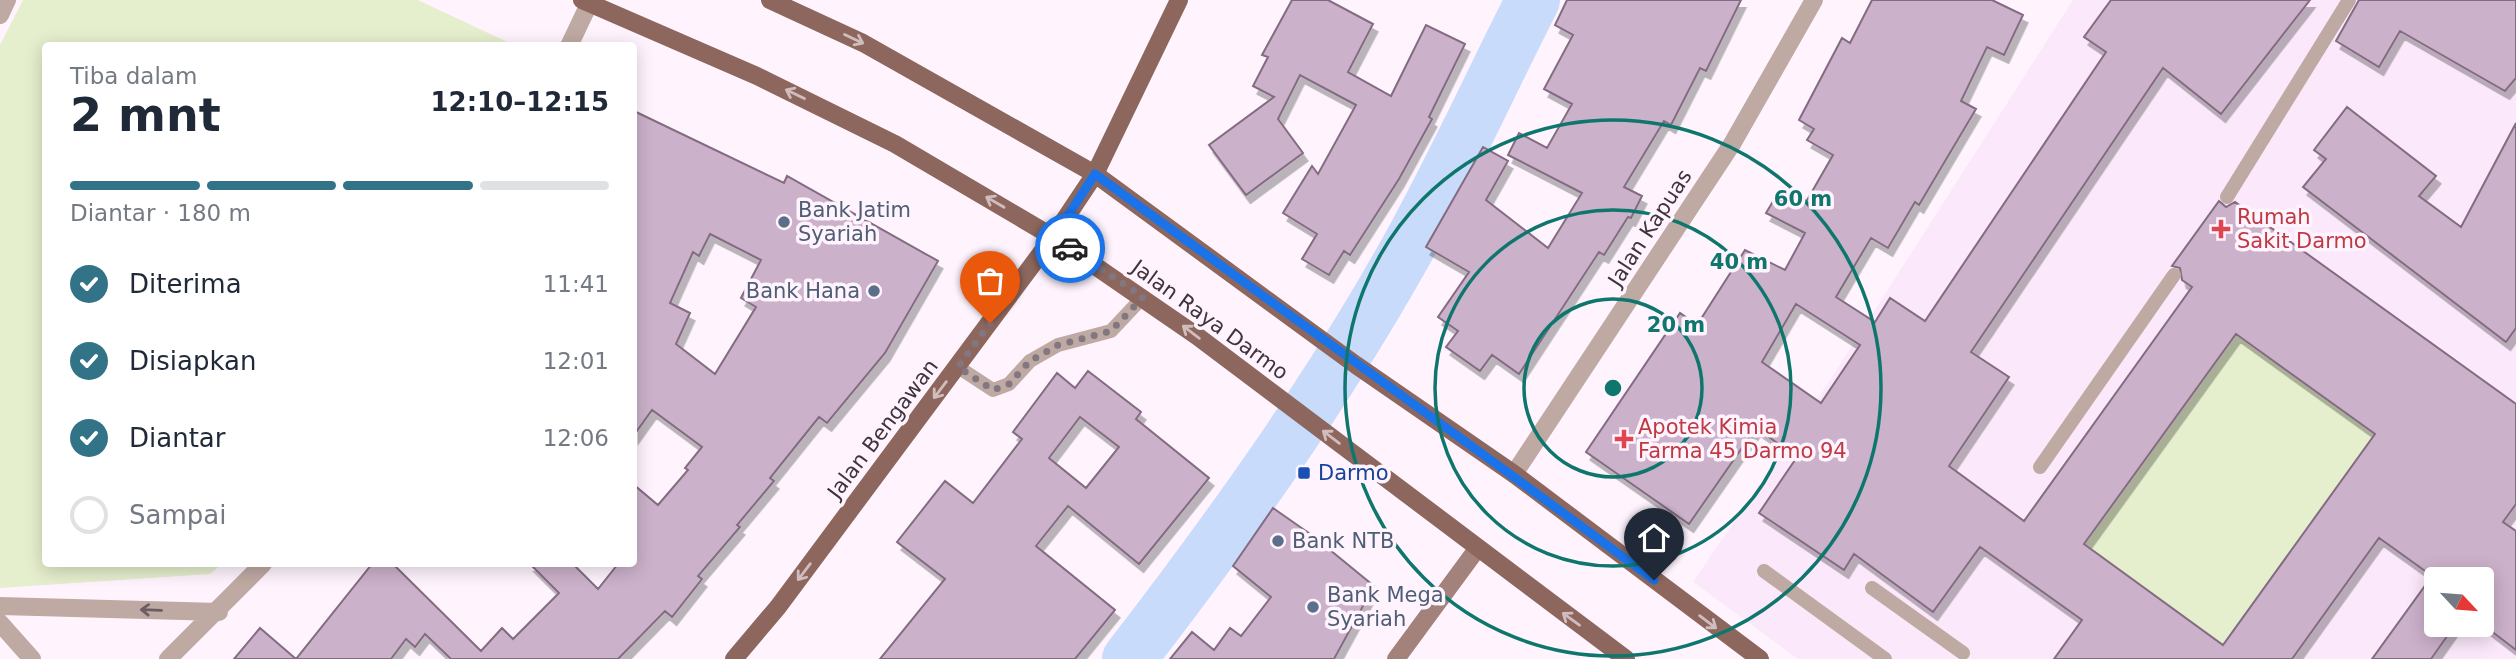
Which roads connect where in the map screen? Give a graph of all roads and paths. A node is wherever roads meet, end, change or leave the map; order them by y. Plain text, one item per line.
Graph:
1 (7, 0) edge
2 (770, 0) edge
3 (1179, 0) edge
4 (1814, 0) edge
5 (2350, 0) edge
6 (586, 2) edge
7 (0, 15) edge
8 (571, 42) edge
9 (1095, 174) junction
10 (2227, 197) dead end
11 (1054, 237) junction
12 (2174, 275) dead end
13 (1143, 297) junction
14 (958, 367) junction
15 (2040, 467) dead end
16 (1514, 474) junction
17 (1477, 550) junction
18 (261, 567) edge
19 (1764, 571) dead end
20 (1872, 588) dead end
21 (0, 606) edge
22 (219, 611) junction
23 (0, 622) edge
24 (1965, 657) edge
25 (32, 659) edge
26 (169, 659) edge
27 (734, 659) edge
28 (1396, 659) edge
29 (1626, 659) edge
30 (1760, 659) edge
31 (1885, 659) edge

1 - 7 street
2 -> 9 main road
3 - 9 main road, Jalan Bengawan
4 - 16 street, Jalan Kapuas
5 - 10 lane
6 - 8 street
11 -> 6 main road, Jalan Raya Darmo
9 - 11 main road, Jalan Bengawan
9 - 16 main road
11 - 13 main road, Jalan Raya Darmo
11 - 14 main road, Jalan Bengawan
12 - 15 lane
13 - 14 lane
17 -> 13 main road, Jalan Raya Darmo
14 -> 27 main road, Jalan Bengawan
16 -> 30 main road
17 - 28 street
29 -> 17 main road, Jalan Raya Darmo
18 - 22 street
19 - 31 lane
20 - 24 lane
22 -> 21 street
22 - 26 street
23 - 25 street

